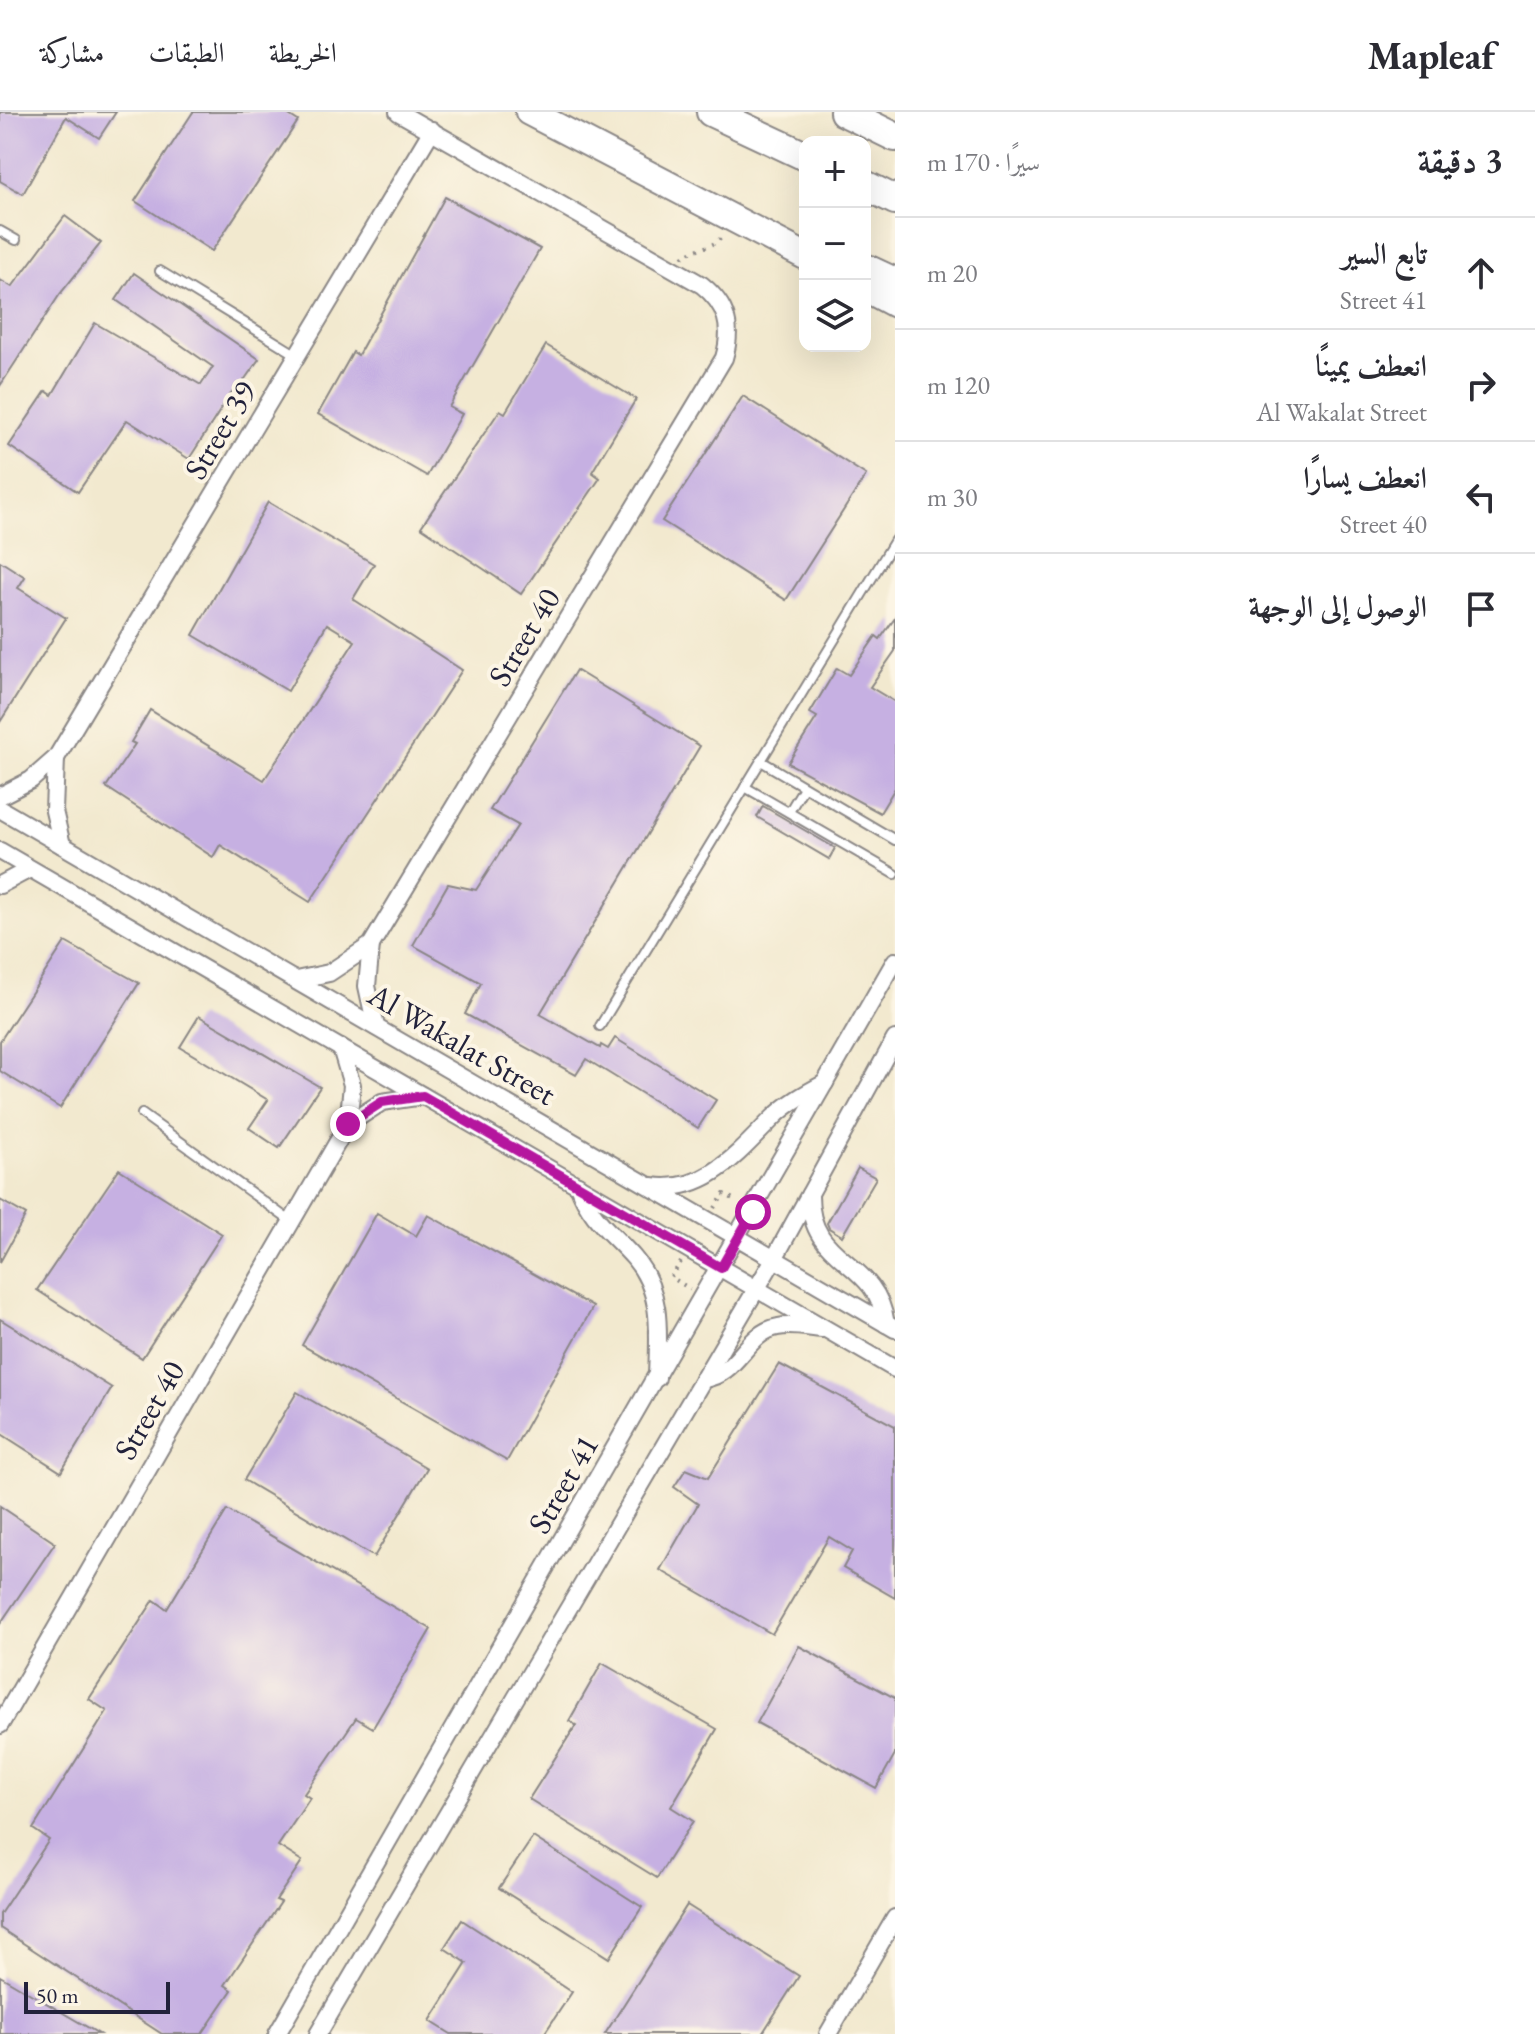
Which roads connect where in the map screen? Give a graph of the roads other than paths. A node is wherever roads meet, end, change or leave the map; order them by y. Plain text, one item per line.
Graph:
1 (398, 112) edge
2 (529, 112) edge
3 (711, 112) edge
4 (855, 117) edge
5 (432, 130) junction
6 (895, 137) edge
7 (799, 153) edge
8 (871, 188) edge
9 (684, 191) junction
10 (895, 200) edge
11 (0, 231) edge
12 (799, 239) edge
13 (16, 240) dead end
14 (799, 253) edge
15 (871, 270) edge
16 (160, 271) dead end
17 (895, 281) edge
18 (871, 291) edge
19 (895, 304) edge
20 (297, 355) junction
21 (895, 540) edge
22 (56, 758) junction
23 (761, 761) junction
24 (745, 787) junction
25 (804, 787) junction
26 (0, 796) edge
27 (0, 809) edge
28 (789, 812) junction
29 (895, 840) edge
30 (62, 845) junction
31 (0, 851) edge
32 (30, 869) junction
33 (895, 874) edge
34 (0, 885) edge
35 (371, 945) junction
36 (895, 961) edge
37 (296, 980) junction
38 (600, 1026) dead end
39 (376, 1027) junction
40 (895, 1039) edge
41 (341, 1048) junction
42 (827, 1082) junction
43 (423, 1096) junction
44 (142, 1114) dead end
45 (348, 1124) junction
46 (578, 1185) junction
47 (649, 1186) junction
48 (810, 1193) junction
49 (289, 1220) junction
50 (739, 1238) junction
51 (774, 1259) junction
52 (721, 1268) junction
53 (756, 1289) junction
54 (890, 1326) edge
55 (826, 1329) junction
56 (895, 1369) edge
57 (657, 1379) junction
58 (703, 1379) junction
59 (0, 1725) edge
60 (895, 1918) edge
61 (277, 2034) edge
62 (318, 2034) edge
63 (828, 2034) edge

1 - 5 street
2 - 9 main road
3 - 7 highway
4 - 6 highway
5 - 20 street, Street 39
5 - 35 street, Street 40
8 - 10 highway
9 - 12 main road
9 - 14 main road
11 - 13 lane
15 - 17 main road
16 - 20 lane
18 - 19 main road
20 - 22 street, Street 39
21 - 23 lane
22 - 26 street, Street 39
22 - 30 street, Street 39
23 - 24 lane
23 - 25 lane
24 - 28 lane
24 - 38 lane
25 - 28 lane
25 - 29 lane
27 - 30 street, Al Wakalat Street
28 - 33 lane
30 - 37 street, Al Wakalat Street
31 - 32 street, Al Wakalat Street
32 - 34 street
32 - 41 street, Al Wakalat Street
35 - 37 street, Street 40
35 - 39 street, Street 40
36 - 42 street, Street 41
37 - 39 street, Al Wakalat Street
39 - 47 street, Al Wakalat Street
40 - 48 street, Street 41
41 - 43 street, Al Wakalat Street
41 - 45 street, Street 40
42 - 47 street
42 - 50 street, Street 41
43 - 45 street, Street 40
43 - 46 street, Al Wakalat Street
44 - 49 lane
45 - 49 street, Street 40
46 - 52 street, Al Wakalat Street
46 - 57 street
47 - 50 street, Al Wakalat Street
48 - 51 street, Street 41
48 - 54 street
49 - 59 street, Street 40
50 - 51 street, Al Wakalat Street
50 - 52 street, Street 41
51 - 53 street, Street 41
51 - 54 street, Al Wakalat Street
52 - 53 street, Al Wakalat Street
52 - 57 street, Street 41
53 - 55 street, Al Wakalat Street
53 - 58 street, Street 41
55 - 56 street, Al Wakalat Street
55 - 58 street
57 - 61 street, Street 41
58 - 62 street, Street 41
60 - 63 street

